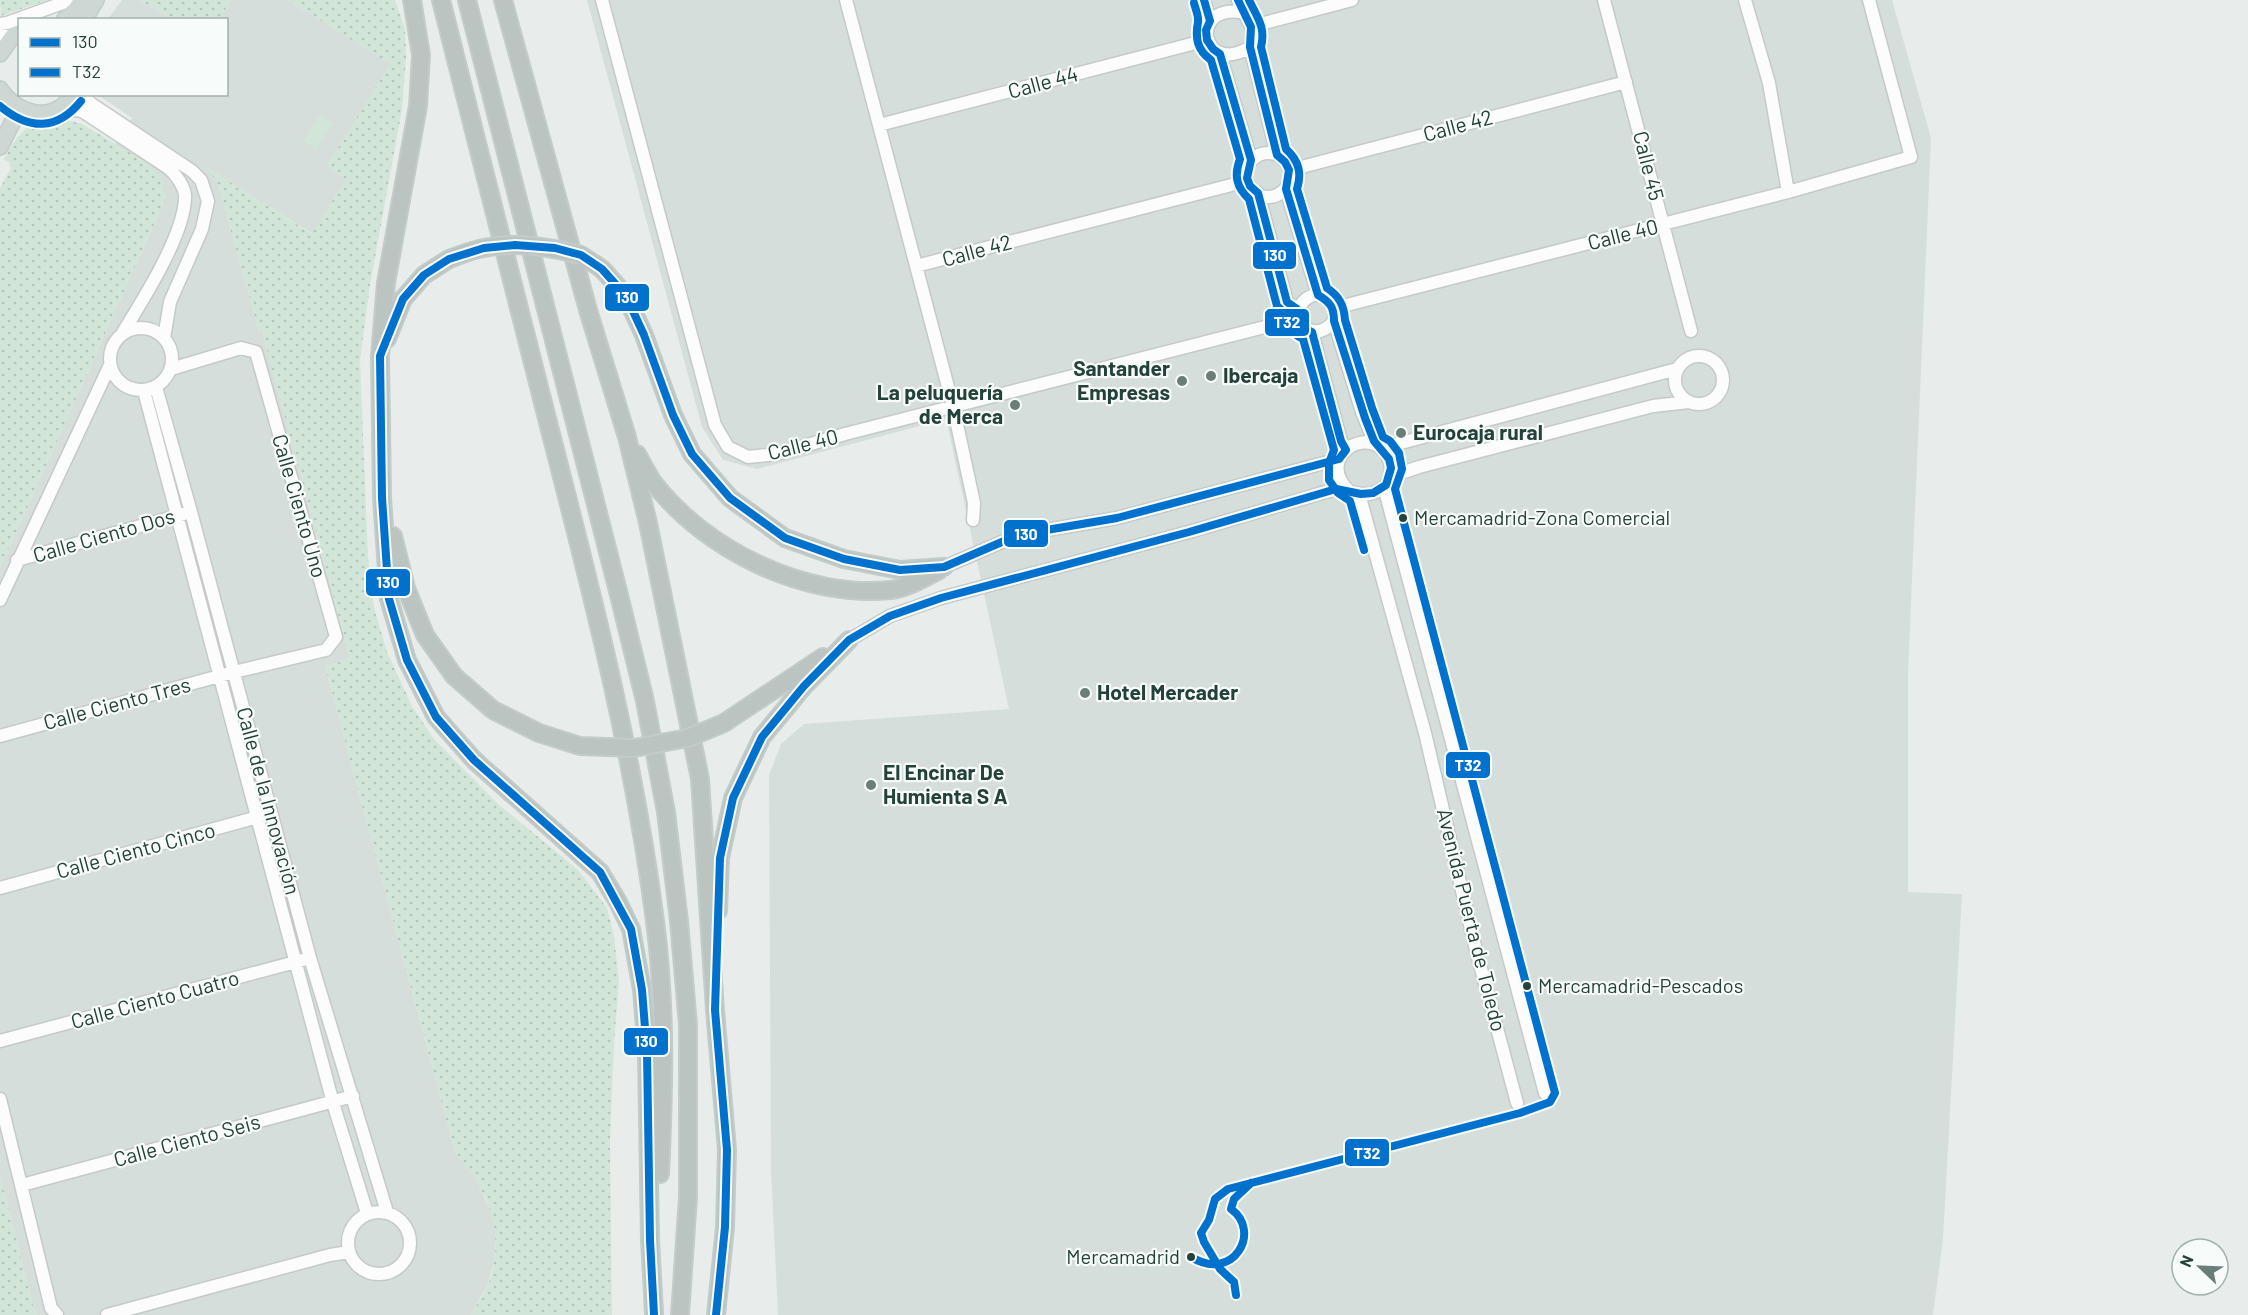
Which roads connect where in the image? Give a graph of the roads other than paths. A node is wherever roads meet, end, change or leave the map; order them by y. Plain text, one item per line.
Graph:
1 (71, 0) edge
2 (82, 0) edge
3 (96, 0) edge
4 (441, 0) edge
5 (467, 0) edge
6 (503, 0) edge
7 (602, 0) edge
8 (846, 0) edge
9 (1204, 0) edge
10 (1352, 0) edge
11 (1604, 0) edge
12 (1745, 0) edge
13 (1869, 0) edge
14 (412, 1) edge
15 (1240, 6) edge
16 (21, 18) edge
17 (66, 18) edge
18 (85, 18) edge
19 (18, 19) edge
20 (1210, 21) junction
21 (0, 24) edge
22 (1253, 26) junction
23 (11, 35) edge
24 (1207, 39) junction
25 (1250, 47) junction
26 (0, 54) edge
27 (1220, 54) junction
28 (1626, 82) junction
29 (0, 89) edge
30 (72, 96) edge
31 (85, 96) edge
32 (60, 108) junction
33 (19, 109) junction
34 (879, 125) junction
35 (0, 147) edge
36 (1277, 155) junction
37 (1251, 160) junction
38 (1290, 170) junction
39 (1247, 181) junction
40 (1286, 189) junction
41 (1788, 192) junction
42 (1258, 193) junction
43 (1663, 225) junction
44 (916, 266) junction
45 (1318, 294) junction
46 (1335, 308) junction
47 (1296, 314) junction
48 (1334, 321) junction
49 (1691, 331) dead end
50 (1312, 332) junction
51 (122, 334) junction
52 (164, 338) junction
53 (380, 356) junction
54 (110, 365) junction
55 (171, 369) junction
56 (1677, 369) junction
57 (150, 389) junction
58 (1689, 402) junction
59 (953, 406) junction
60 (627, 437) junction
61 (1379, 446) junction
62 (1342, 455) junction
63 (1387, 482) junction
64 (1353, 492) junction
65 (382, 498) junction
66 (191, 512) junction
67 (178, 516) junction
68 (973, 520) dead end
69 (17, 560) junction
70 (944, 567) junction
71 (0, 600) edge
72 (849, 640) junction
73 (234, 672) junction
74 (221, 676) junction
75 (0, 736) edge
76 (272, 813) junction
77 (258, 817) junction
78 (0, 888) edge
79 (310, 958) junction
80 (297, 962) junction
81 (715, 1010) junction
82 (0, 1041) edge
83 (1545, 1093) dead end
84 (353, 1096) junction
85 (0, 1099) edge
86 (333, 1103) junction
87 (1517, 1103) dead end
88 (22, 1185) junction
89 (387, 1212) junction
90 (367, 1214) junction
91 (349, 1252) junction
92 (654, 1314) edge
93 (57, 1315) edge
94 (107, 1315) edge
95 (680, 1315) edge
96 (716, 1315) edge

1 - 16 street
2 - 17 main road
3 - 18 main road
4 - 92 highway
5 - 95 highway
6 - 60 highway
7 - 59 street, Calle 40
8 - 34 street
9 - 20 street
10 - 22 street
11 - 28 street, Calle 45
12 - 41 street
13 - 41 street, Calle 40
14 - 53 highway
15 - 20 street
15 - 22 street
19 - 21 street
20 - 24 street
22 - 25 street
23 - 26 main road
24 - 27 street
24 - 34 street, Calle 44
25 - 27 street
25 - 36 street
27 - 37 street
28 - 38 street, Calle 42
28 - 43 street, Calle 45
29 - 33 main road
30 - 32 main road
31 - 52 street
32 - 33 main road
32 - 51 street
33 - 35 main road
34 - 44 street
36 - 37 street
36 - 38 street
37 - 39 street
38 - 40 street
39 - 42 street
39 - 44 street, Calle 42
40 - 42 street
40 - 45 street
41 - 43 street, Calle 40
42 - 47 street
43 - 46 street, Calle 40
43 - 49 street, Calle 45
44 - 59 street
45 - 46 street
45 - 47 street
46 - 48 street
47 - 50 street
47 - 59 street, Calle 40
48 - 50 street
48 - 61 street
50 - 62 street
51 - 52 street
51 - 54 street
52 - 55 street
53 - 65 highway
53 - 70 highway, bridge
54 - 57 street
54 - 69 street
55 - 57 street
55 - 73 street, Calle Ciento Uno
56 - 58 street
56 - 58 street
56 - 61 street
57 - 66 street, Calle de la Innovación
57 - 67 street, Calle de la Innovación
58 - 63 street
59 - 68 street
60 - 70 highway
60 - 81 highway
61 - 62 street
61 - 63 street
62 - 64 street
62 - 70 street
63 - 64 street
63 - 83 street, Avenida Puerta de Toledo
64 - 72 street
64 - 87 street, Avenida Puerta de Toledo
65 - 72 highway, bridge
65 - 92 highway
66 - 67 street, Calle Ciento Dos
66 - 73 street, Calle de la Innovación
67 - 69 street, Calle Ciento Dos
67 - 74 street, Calle de la Innovación
69 - 71 street
72 - 81 highway
73 - 74 street, Calle Ciento Tres
73 - 76 street, Calle de la Innovación
74 - 75 street, Calle Ciento Tres
74 - 77 street, Calle de la Innovación
76 - 77 street, Calle Ciento Cinco
76 - 79 street, Calle de la Innovación
77 - 78 street, Calle Ciento Cinco
77 - 80 street, Calle de la Innovación
79 - 80 street, Calle Ciento Cuatro
79 - 84 street, Calle de la Innovación
80 - 82 street, Calle Ciento Cuatro
80 - 86 street, Calle de la Innovación
81 - 96 highway
84 - 86 street, Calle Ciento Seis
84 - 89 street, Calle de la Innovación
85 - 88 street
86 - 88 street, Calle Ciento Seis
86 - 90 street, Calle de la Innovación
88 - 93 street
89 - 90 street
89 - 91 street
90 - 91 street
91 - 94 street

